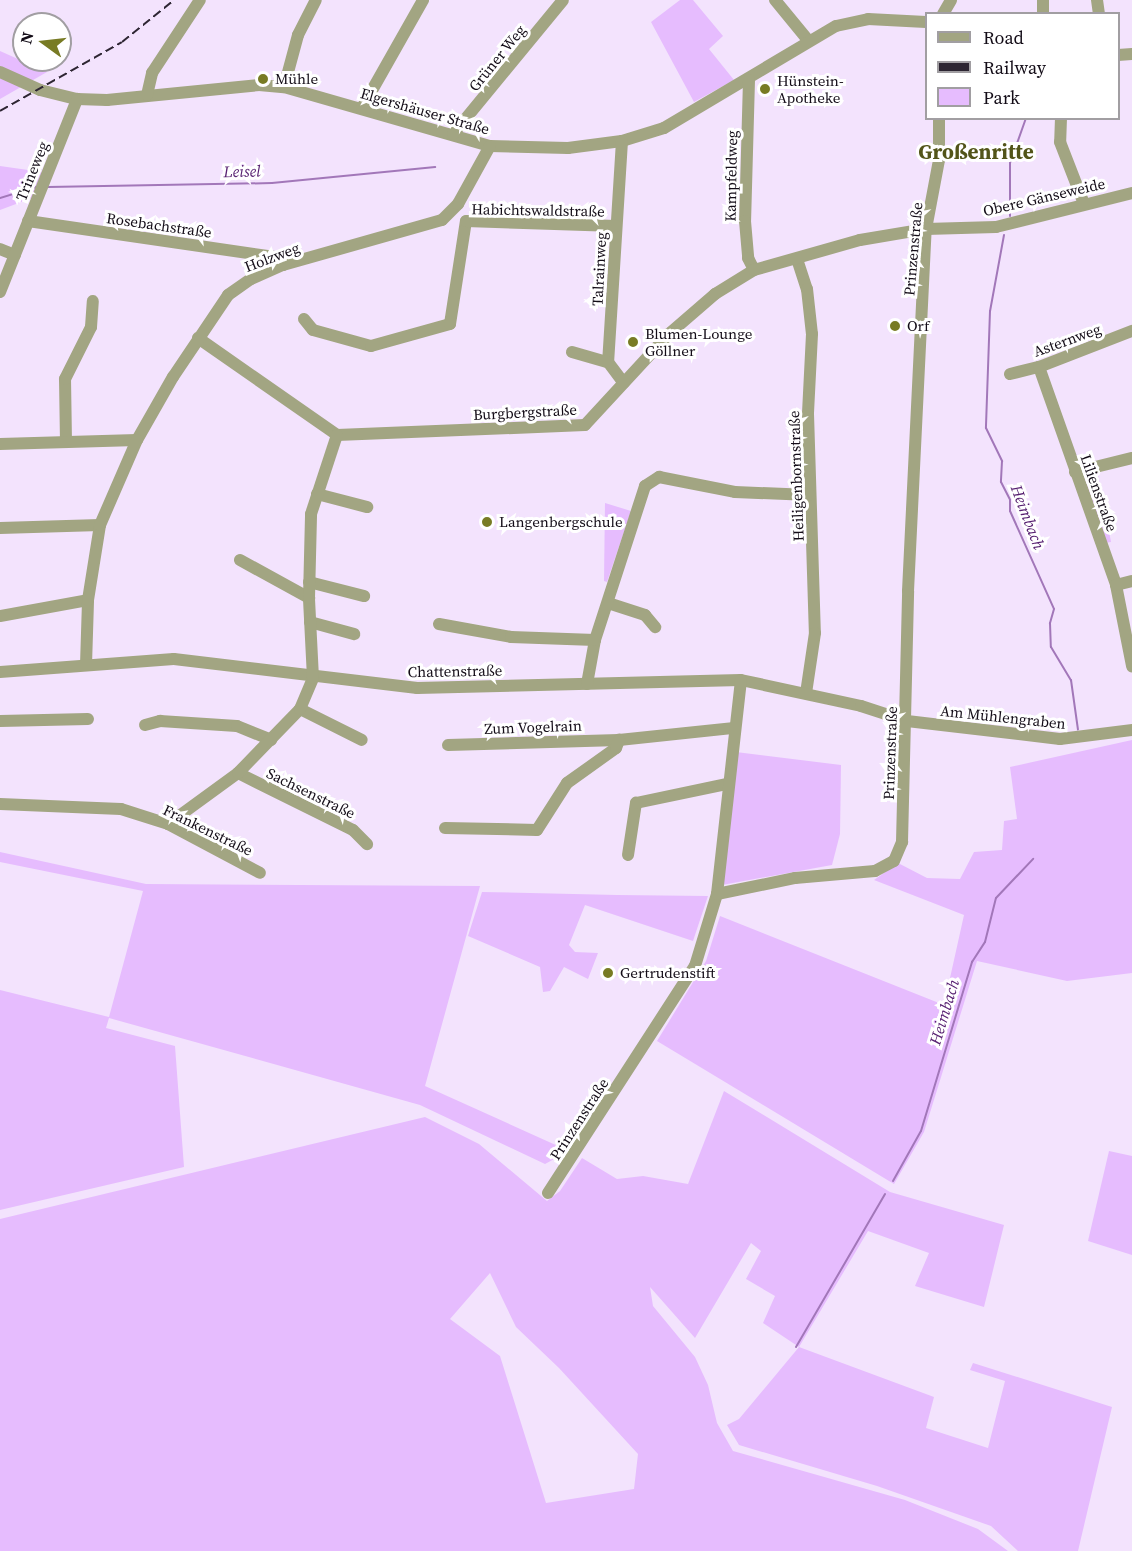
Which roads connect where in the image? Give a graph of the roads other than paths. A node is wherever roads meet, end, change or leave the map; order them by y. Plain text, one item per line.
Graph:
1 (200, 0) edge
2 (315, 0) edge
3 (423, 0) edge
4 (563, 0) edge
5 (775, 0) edge
6 (925, 22) edge
7 (807, 39) junction
8 (0, 72) edge
9 (749, 80) junction
10 (284, 87) junction
11 (147, 95) junction
12 (77, 99) junction
13 (362, 108) junction
14 (939, 120) edge
15 (1061, 120) edge
16 (453, 134) junction
17 (622, 141) junction
18 (490, 146) junction
19 (1132, 193) edge
20 (458, 204) junction
21 (1084, 204) junction
22 (28, 221) junction
23 (466, 221) junction
24 (616, 226) junction
25 (926, 229) junction
26 (0, 249) edge
27 (15, 255) junction
28 (797, 259) junction
29 (283, 266) junction
30 (754, 270) junction
31 (0, 292) edge
32 (93, 301) dead end
33 (304, 319) dead end
34 (1132, 331) edge
35 (198, 338) junction
36 (572, 352) dead end
37 (608, 362) junction
38 (1039, 367) junction
39 (1010, 374) dead end
40 (624, 383) junction
41 (337, 435) junction
42 (137, 440) junction
43 (66, 442) junction
44 (0, 444) edge
45 (1132, 458) edge
46 (1075, 472) junction
47 (317, 494) junction
48 (810, 495) junction
49 (367, 507) dead end
50 (100, 525) junction
51 (0, 528) edge
52 (240, 560) dead end
53 (1132, 581) edge
54 (309, 582) junction
55 (1116, 585) junction
56 (364, 596) dead end
57 (309, 598) junction
58 (88, 600) junction
59 (608, 603) junction
60 (0, 616) edge
61 (310, 622) junction
62 (439, 624) dead end
63 (655, 627) dead end
64 (354, 634) dead end
65 (595, 640) junction
66 (86, 665) junction
67 (1132, 666) edge
68 (0, 672) edge
69 (313, 678) junction
70 (741, 680) junction
71 (587, 684) junction
72 (806, 693) junction
73 (300, 710) junction
74 (88, 719) dead end
75 (0, 721) edge
76 (907, 721) junction
77 (145, 725) dead end
78 (734, 728) junction
79 (1132, 730) edge
80 (271, 740) junction
81 (362, 740) dead end
82 (619, 740) junction
83 (448, 745) dead end
84 (238, 773) junction
85 (726, 784) junction
86 (0, 804) edge
87 (168, 824) junction
88 (445, 828) dead end
89 (367, 844) dead end
90 (628, 855) dead end
91 (260, 873) dead end
92 (717, 894) junction
93 (548, 1193) dead end

1 - 11 street
2 - 10 street
3 - 13 street
4 - 16 street, Grüner Weg
5 - 7 street
6 - 7 street, Elgershäuser Straße
7 - 9 street, Elgershäuser Straße
8 - 12 street, Elgershäuser Straße
9 - 17 street, Elgershäuser Straße
9 - 30 street, Kampfeldweg
10 - 11 street, Elgershäuser Straße
10 - 13 street, Elgershäuser Straße
11 - 12 street, Elgershäuser Straße
12 - 22 street, Trineweg
13 - 16 street, Elgershäuser Straße
14 - 25 street, Prinzenstraße
15 - 21 street
16 - 18 street, Elgershäuser Straße
17 - 18 street, Elgershäuser Straße
17 - 24 street, Talrainweg
18 - 20 street, Holzweg
19 - 21 street, Obere Gänseweide
20 - 23 street
20 - 29 street, Holzweg
21 - 25 street, Obere Gänseweide
22 - 27 street, Trineweg
22 - 29 street, Rosebachstraße
23 - 24 street, Habichtswaldstraße
23 - 33 street, Habichtswaldstraße
24 - 37 street, Talrainweg
25 - 28 street, Burgbergstraße
25 - 76 street, Prinzenstraße
26 - 27 street
27 - 31 street, Trineweg
28 - 30 street, Burgbergstraße
28 - 48 street, Heiligenbornstraße
29 - 35 street, Holzweg
30 - 40 street, Burgbergstraße
32 - 43 street
34 - 38 street, Asternweg
35 - 41 street
35 - 42 street, Holzweg
36 - 37 street
37 - 40 street
38 - 39 street, Asternweg
38 - 46 street, Lilienstraße
40 - 41 street, Burgbergstraße
41 - 47 street
42 - 43 street
42 - 50 street, Holzweg
43 - 44 street
45 - 46 street
46 - 55 street, Lilienstraße
47 - 49 street
47 - 54 street
48 - 59 street
48 - 72 street, Heiligenbornstraße
50 - 51 street
50 - 58 street, Holzweg
52 - 57 street
53 - 55 street
54 - 56 street
54 - 57 street
55 - 67 street, Lilienstraße
57 - 61 street
58 - 60 street
58 - 66 street, Holzweg
59 - 63 street
59 - 65 street
61 - 64 street
61 - 69 street
62 - 65 street
65 - 71 street
66 - 68 street, Chattenstraße
66 - 69 street, Chattenstraße
69 - 71 street, Chattenstraße
69 - 73 street, Sachsenstraße
70 - 71 street, Chattenstraße
70 - 72 street, Chattenstraße
70 - 78 street
72 - 76 street, Chattenstraße
73 - 80 street, Sachsenstraße
73 - 81 street
74 - 75 street
76 - 79 street, Am Mühlengraben
76 - 92 street, Prinzenstraße
77 - 80 street
78 - 82 street, Zum Vogelrain
78 - 85 street
80 - 84 street, Sachsenstraße
82 - 83 street, Zum Vogelrain
82 - 88 street
84 - 87 street, Sachsenstraße
84 - 89 street, Sachsenstraße
85 - 90 street
85 - 92 street
86 - 87 street, Frankenstraße
87 - 91 street, Frankenstraße
92 - 93 street, Prinzenstraße

